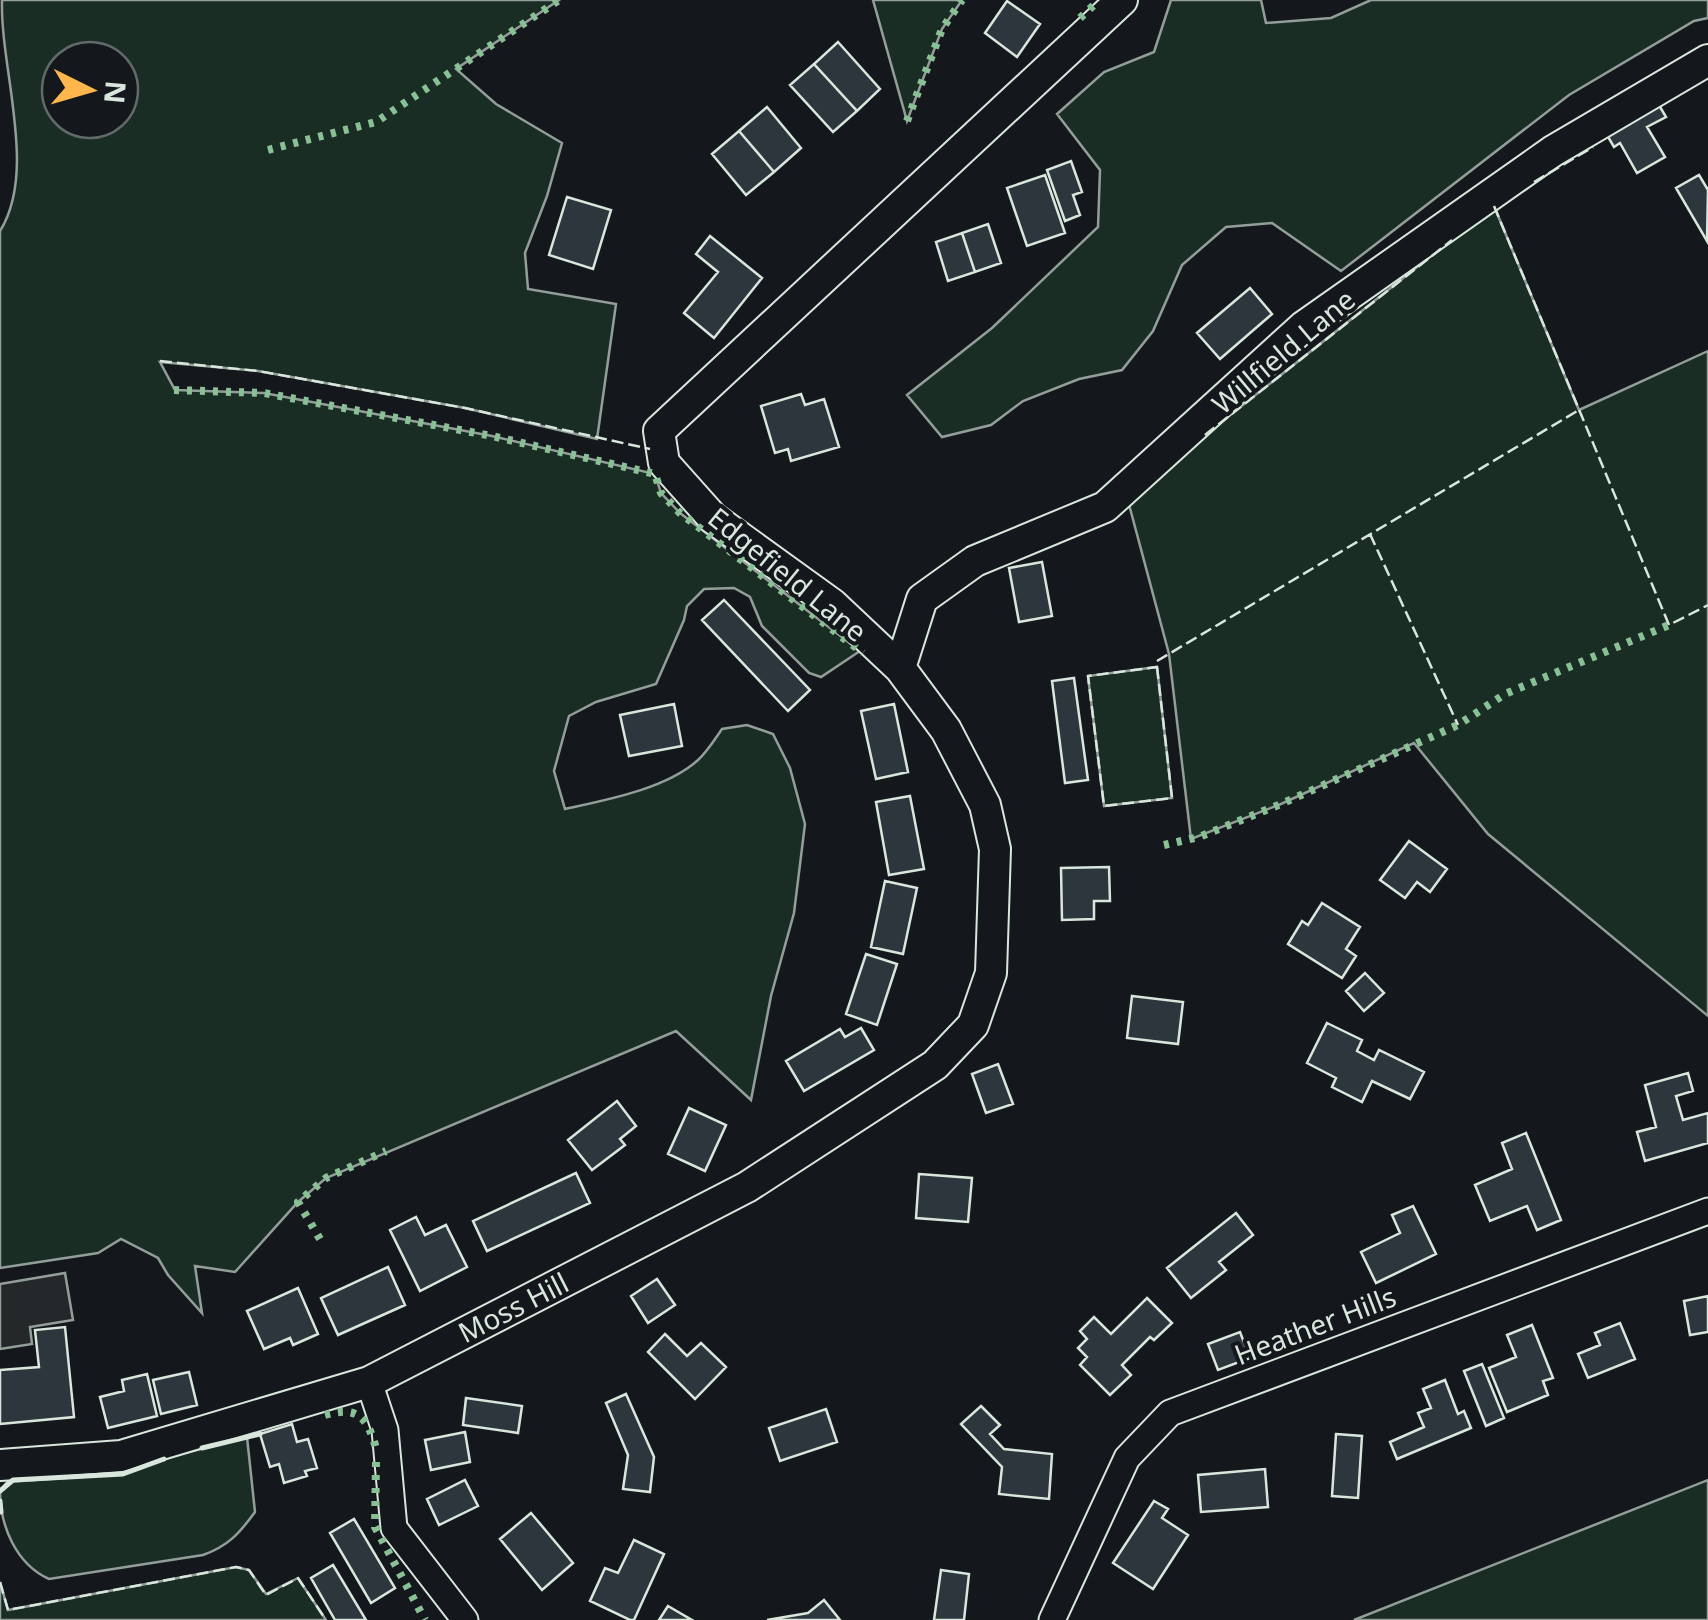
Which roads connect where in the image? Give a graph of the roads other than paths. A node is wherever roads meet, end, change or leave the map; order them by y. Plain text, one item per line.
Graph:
1 (1122, 0) edge
2 (1708, 60) edge
3 (900, 668) junction
4 (973, 1024) joint
5 (1708, 1211) edge
6 (369, 1382) junction
7 (0, 1465) edge
8 (466, 1620) edge
9 (1052, 1620) edge

1 - 3 street, Edgefield Lane
2 - 3 street, Willfield Lane
3 - 4 street, Edgefield Lane
4 - 6 street, Moss Hill
5 - 9 street, Heather Hills
6 - 7 street, Moss Hill
6 - 8 street

